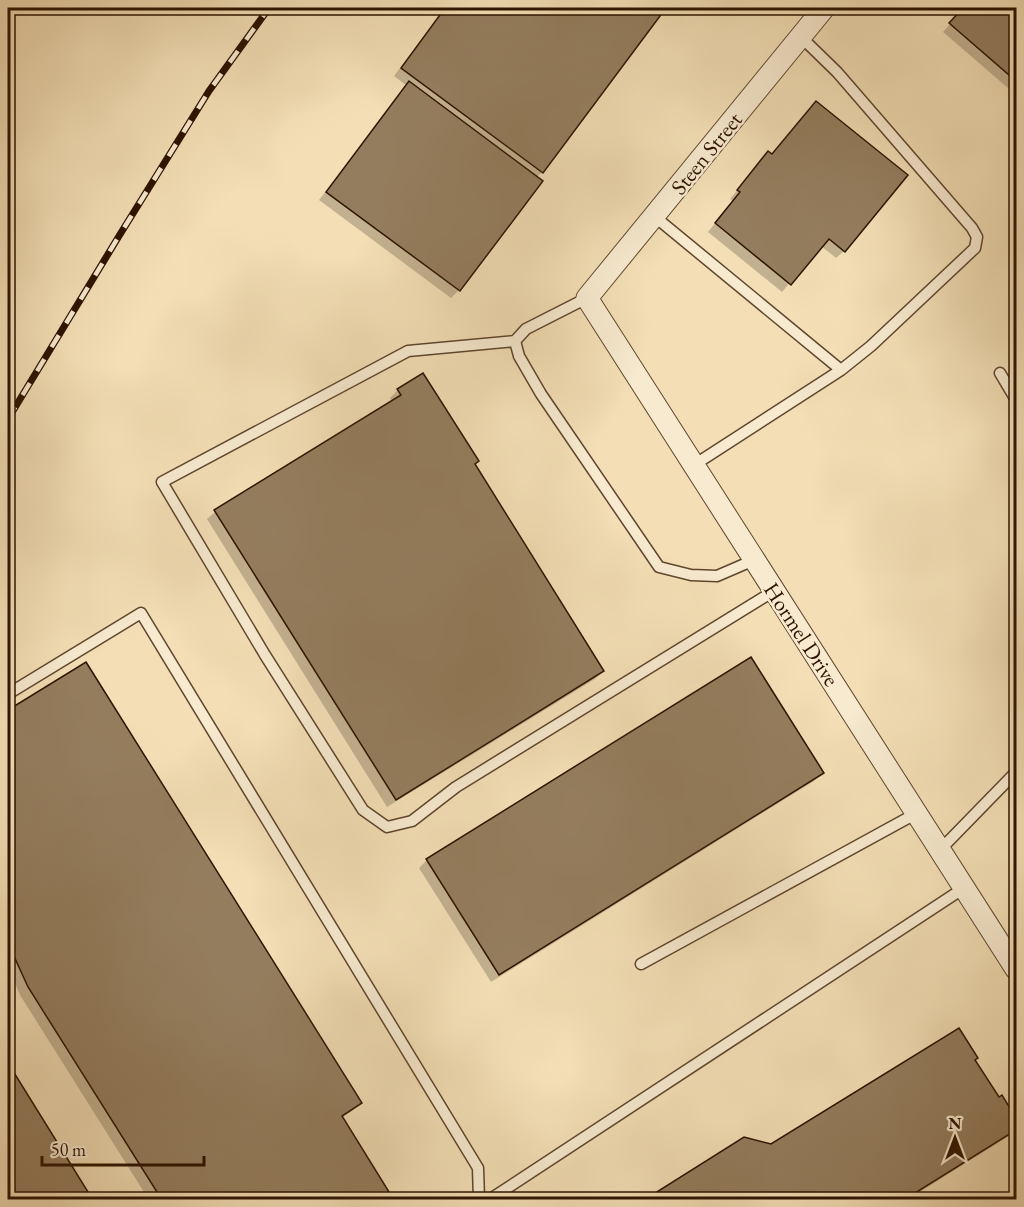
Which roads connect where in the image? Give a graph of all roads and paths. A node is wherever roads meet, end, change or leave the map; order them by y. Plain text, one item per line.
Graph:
1 (824, 8) edge
2 (801, 37) junction
3 (654, 216) junction
4 (587, 298) junction
5 (515, 341) junction
6 (841, 370) junction
7 (999, 373) dead end
8 (1017, 400) edge
9 (694, 465) junction
10 (754, 560) junction
11 (774, 591) junction
12 (8, 694) edge
13 (1017, 772) edge
14 (917, 813) junction
15 (940, 849) junction
16 (964, 888) junction
17 (641, 964) dead end
18 (1017, 969) edge
19 (479, 1200) edge
20 (489, 1200) edge

1 - 2 street, Steen Street
2 - 3 street, Steen Street
2 - 6 lane
3 - 4 street, Steen Street
3 - 6 lane
4 - 5 lane
4 - 9 street, Hormel Drive
5 - 10 lane
5 - 11 lane
6 - 9 lane
7 - 8 lane
9 - 10 street, Hormel Drive
10 - 11 street, Hormel Drive
11 - 14 street, Hormel Drive
12 - 19 lane
13 - 15 lane
14 - 15 street, Hormel Drive
14 - 17 lane
15 - 16 street, Hormel Drive
16 - 18 street, Hormel Drive
16 - 20 lane

